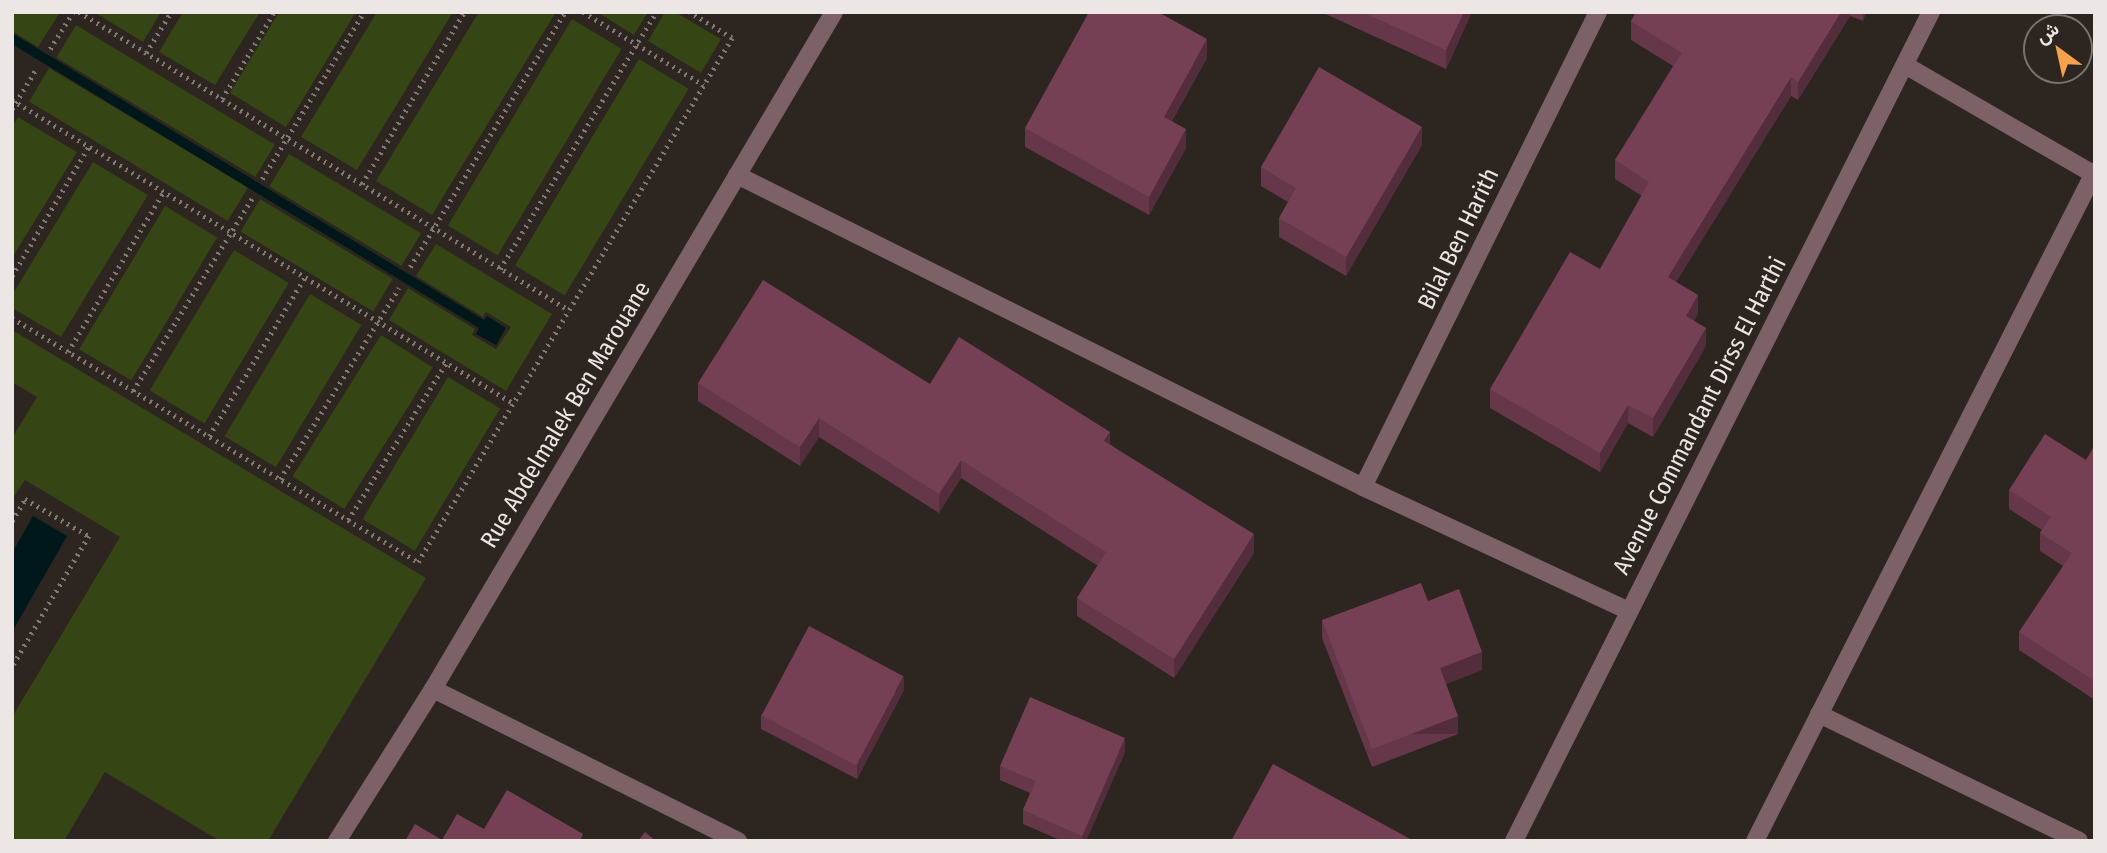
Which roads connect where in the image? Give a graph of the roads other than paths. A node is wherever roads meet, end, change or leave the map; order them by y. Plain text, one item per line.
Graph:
1 (834, 12) edge
2 (1598, 12) edge
3 (1931, 12) edge
4 (1905, 65) junction
5 (2094, 173) edge
6 (737, 175) junction
7 (1363, 487) junction
8 (1629, 611) junction
9 (433, 689) junction
10 (1819, 714) junction
11 (337, 841) edge
12 (738, 841) edge
13 (1514, 841) edge
14 (1755, 841) edge
15 (2079, 841) edge

1 - 6 street, Rue Abdelmalek Ben Marouane
2 - 7 street, Bilal Ben Harith
3 - 4 street, Avenue Commandant Dirss El Harthi
4 - 5 street
4 - 8 street, Avenue Commandant Dirss El Harthi
5 - 10 street
6 - 7 street
6 - 9 street, Rue Abdelmalek Ben Marouane
7 - 8 street
8 - 13 street, Avenue Commandant Dirss El Harthi
9 - 11 street, Rue Abdelmalek Ben Marouane
9 - 12 street
10 - 14 street
10 - 15 street

